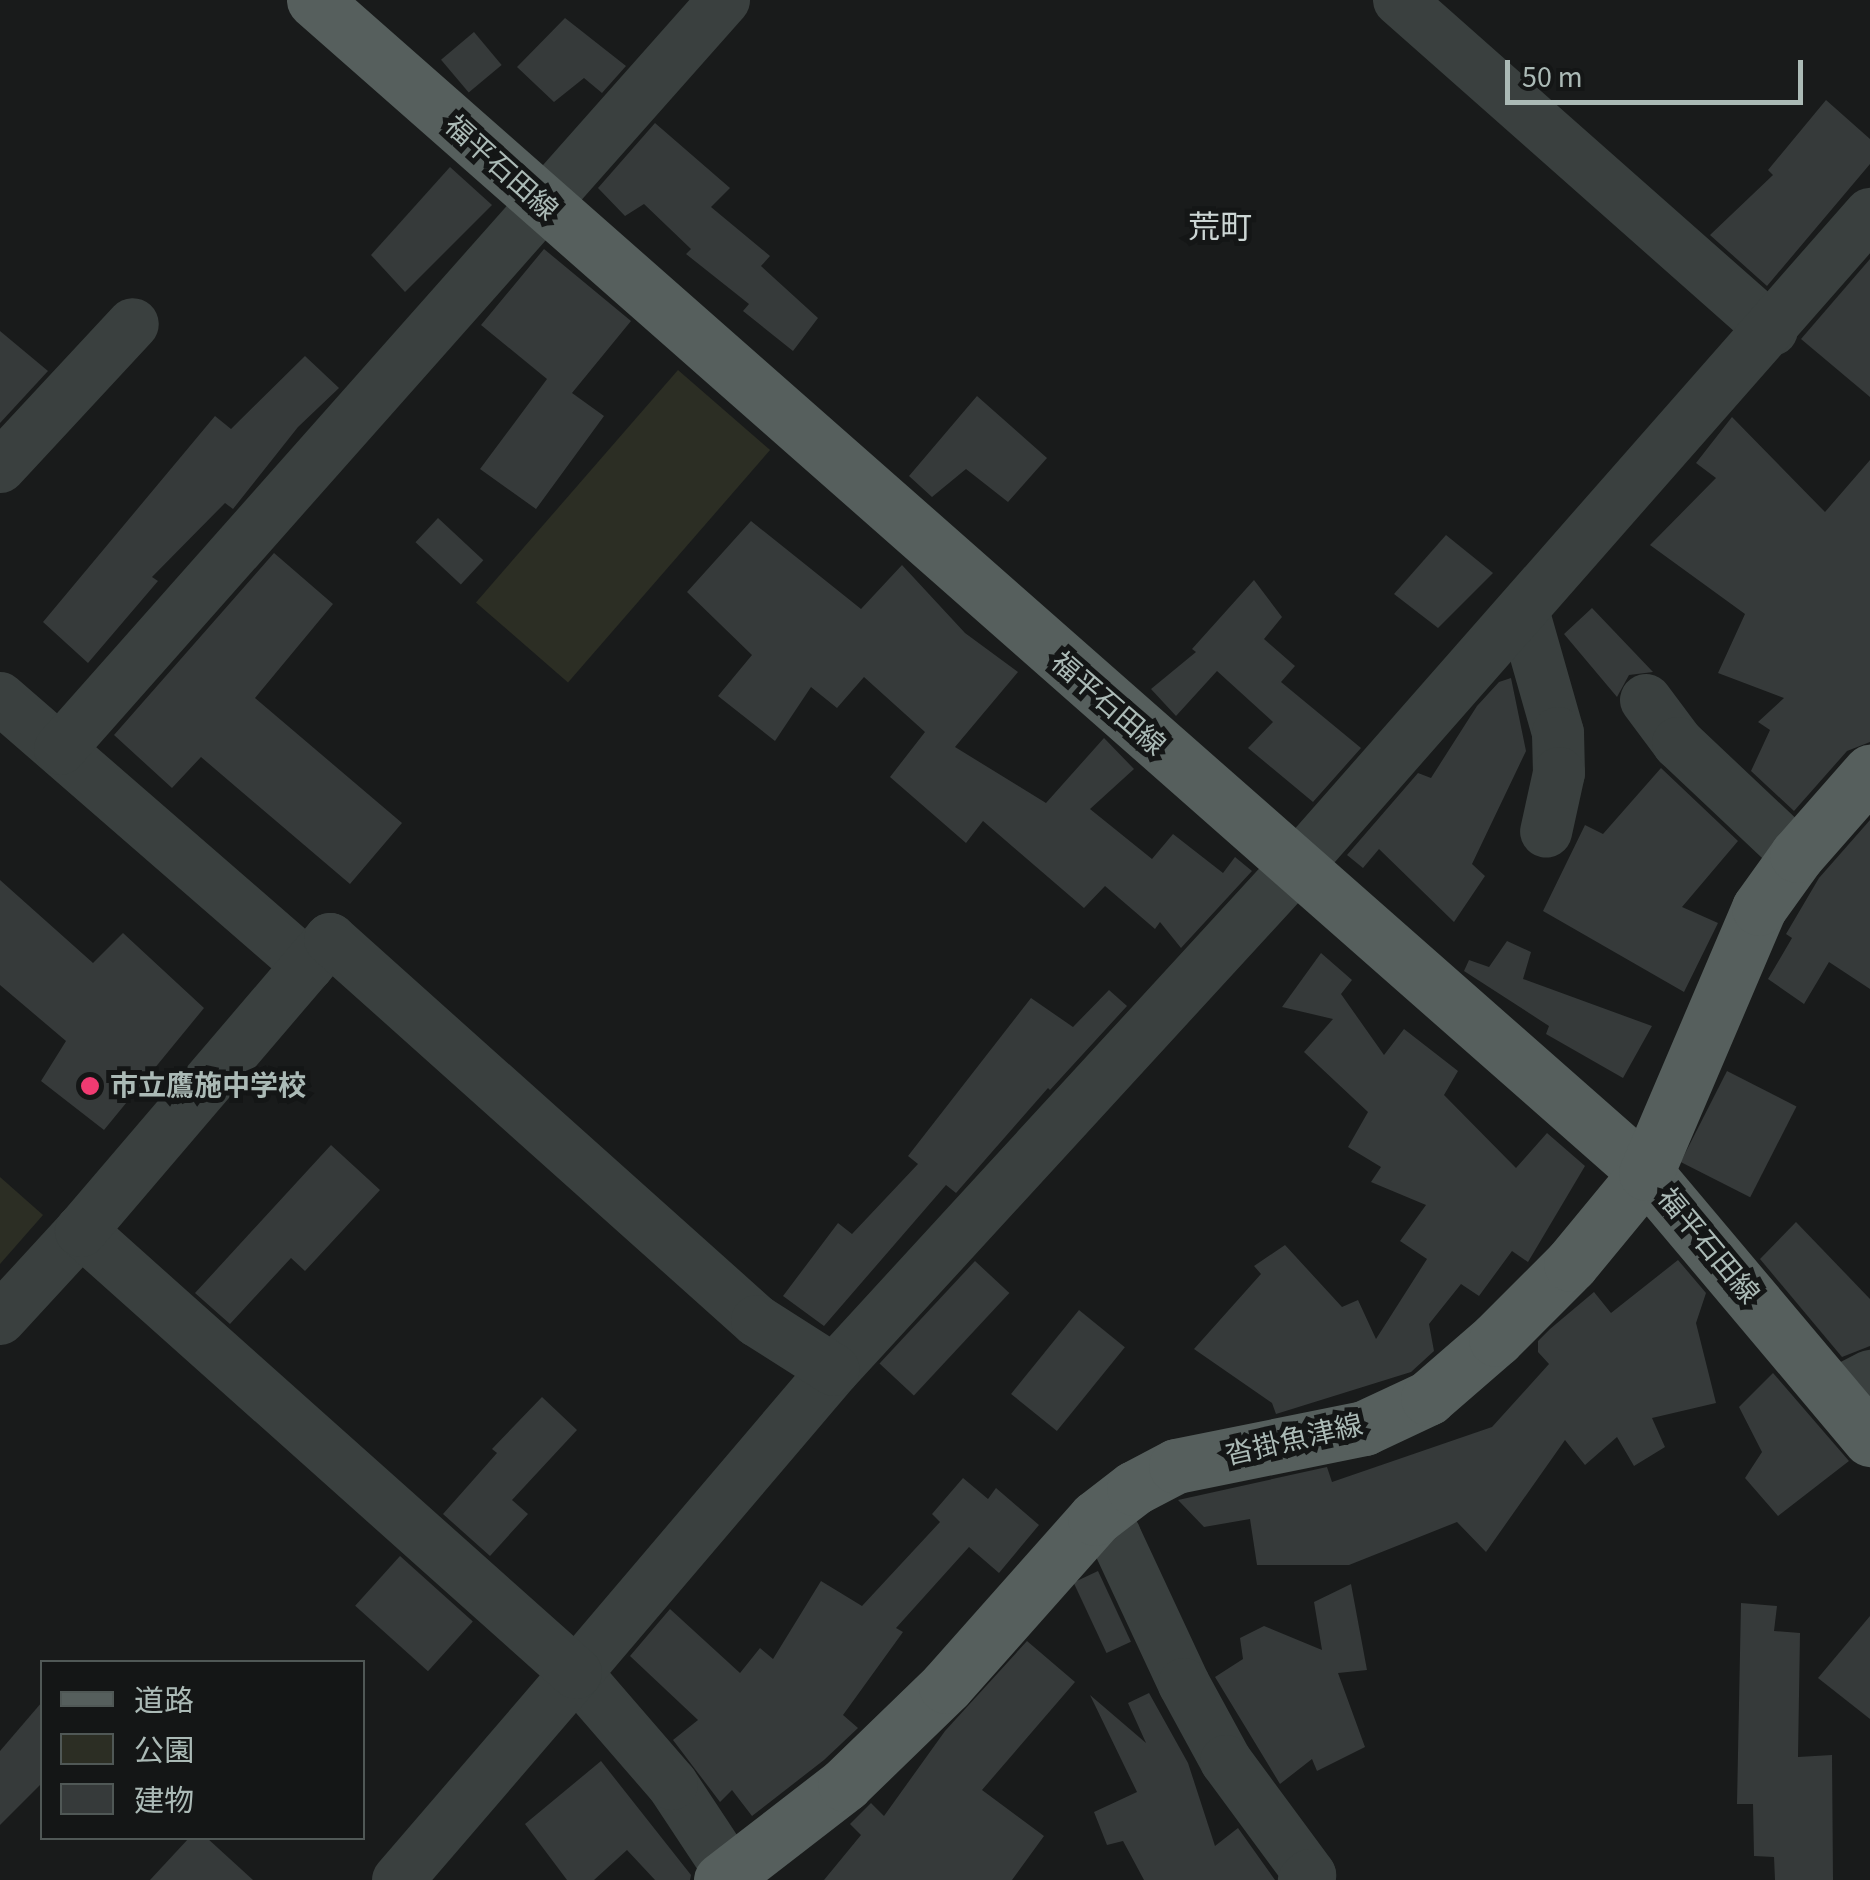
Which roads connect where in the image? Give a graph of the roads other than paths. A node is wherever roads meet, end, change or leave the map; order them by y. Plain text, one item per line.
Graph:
1 (314, 0) edge
2 (724, 0) edge
3 (1399, 0) edge
4 (541, 204) junction
5 (1870, 214) edge
6 (133, 324) dead end
7 (1772, 330) junction
8 (0, 467) edge
9 (1523, 610) junction
10 (0, 698) edge
11 (1646, 700) dead end
12 (60, 750) junction
13 (1868, 777) edge
14 (1546, 832) dead end
15 (1798, 855) junction
16 (1295, 868) junction
17 (308, 966) junction
18 (1646, 1172) junction
19 (80, 1231) junction
20 (0, 1320) edge
21 (834, 1370) junction
22 (1852, 1386) edge
23 (1870, 1439) edge
24 (1096, 1518) junction
25 (576, 1673) junction
26 (743, 1872) edge
27 (398, 1880) edge
28 (1304, 1880) edge

1 - 4 main road, 福平石田線
2 - 4 street
3 - 7 street
4 - 12 street
4 - 16 main road, 福平石田線
5 - 7 street
6 - 8 street
7 - 9 street
9 - 14 street
9 - 16 street
10 - 12 street
11 - 15 street
12 - 17 street
13 - 15 main road, 沓掛魚津線
15 - 18 main road, 沓掛魚津線
16 - 18 main road, 福平石田線
16 - 21 street
17 - 19 street
17 - 21 street
18 - 22 main road, 福平石田線
18 - 24 main road, 沓掛魚津線
19 - 20 street
19 - 25 street
21 - 25 street
22 - 23 main road, 福平石田線
24 - 26 main road, 沓掛魚津線
24 - 28 street
25 - 26 street
25 - 27 street

